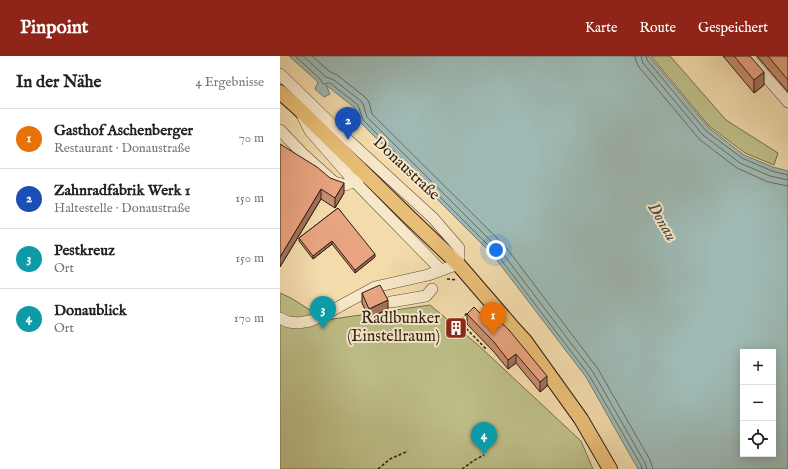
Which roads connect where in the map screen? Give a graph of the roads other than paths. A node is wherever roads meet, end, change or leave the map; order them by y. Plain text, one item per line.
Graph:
1 (748, 56) edge
2 (280, 74) edge
3 (280, 92) edge
4 (788, 102) edge
5 (280, 130) edge
6 (360, 178) junction
7 (458, 264) junction
8 (441, 270) junction
9 (432, 289) dead end
10 (391, 302) dead end
11 (280, 318) edge
12 (610, 469) edge

1 - 4 street
2 - 7 street, Donaustraße
3 - 6 main road, Donaustraße
5 - 6 street
6 - 7 main road, Donaustraße
6 - 8 street
7 - 8 street
7 - 12 main road, Donaustraße
8 - 11 street
9 - 10 street

